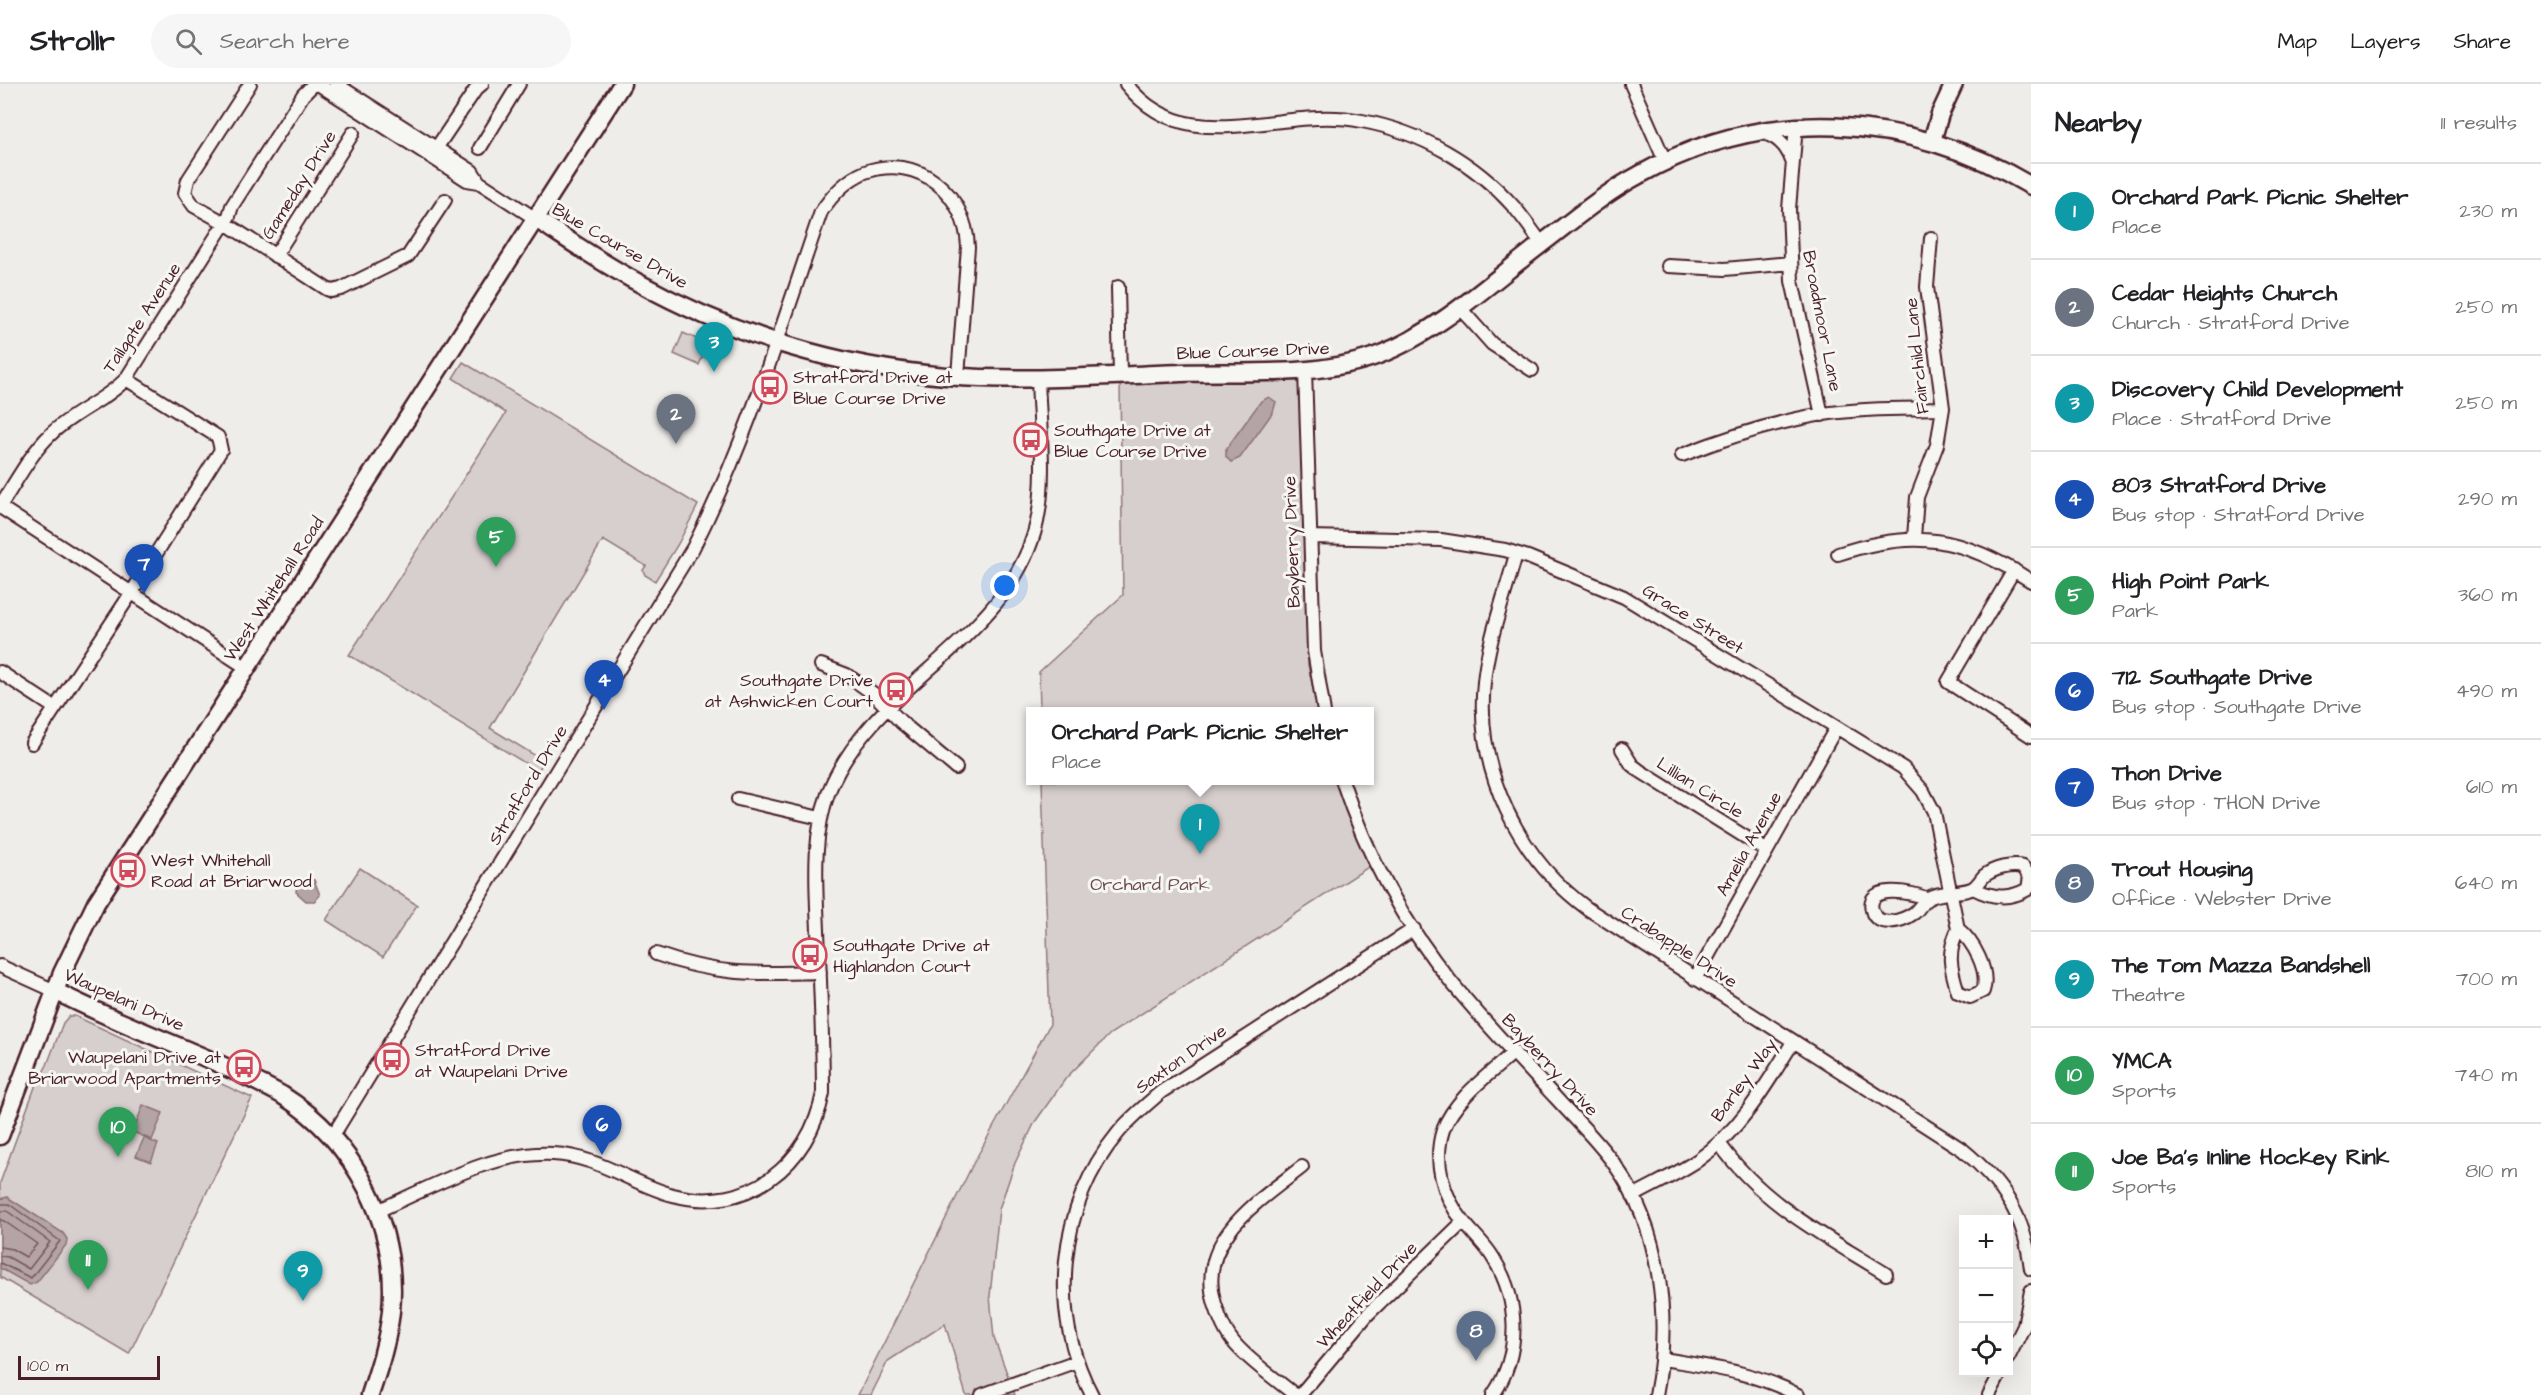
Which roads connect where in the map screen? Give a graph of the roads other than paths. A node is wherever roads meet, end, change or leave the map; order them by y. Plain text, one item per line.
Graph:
1 (250, 84) edge
2 (336, 84) edge
3 (482, 84) edge
4 (519, 84) edge
5 (622, 84) edge
6 (1126, 84) edge
7 (1630, 84) edge
8 (1954, 84) edge
9 (314, 86) edge
10 (1797, 126) junction
11 (1758, 131) junction
12 (353, 133) dead end
13 (1932, 141) junction
14 (480, 148) dead end
15 (434, 152) junction
16 (1665, 161) junction
17 (1792, 163) junction
18 (2031, 186) edge
19 (445, 200) dead end
20 (536, 219) junction
21 (227, 220) junction
22 (1931, 238) dead end
23 (1542, 244) junction
24 (275, 256) junction
25 (1791, 263) junction
26 (1668, 266) dead end
27 (1118, 287) dead end
28 (1459, 307) junction
29 (776, 342) junction
30 (1305, 370) junction
31 (1533, 370) dead end
32 (1120, 375) junction
33 (958, 376) junction
34 (1038, 377) junction
35 (126, 379) junction
36 (1943, 408) junction
37 (1822, 414) junction
38 (1682, 455) dead end
39 (0, 507) edge
40 (1310, 537) junction
41 (1914, 538) junction
42 (1516, 554) junction
43 (1838, 554) dead end
44 (2014, 570) junction
45 (2031, 581) edge
46 (132, 592) junction
47 (821, 665) dead end
48 (246, 668) junction
49 (0, 672) edge
50 (1323, 707) edge
51 (56, 708) junction
52 (889, 708) junction
53 (1836, 728) junction
54 (2031, 735) edge
55 (32, 743) dead end
56 (1622, 749) dead end
57 (956, 768) dead end
58 (1344, 785) edge
59 (738, 800) dead end
60 (820, 820) junction
61 (1766, 850) junction
62 (1973, 888) dead end
63 (1950, 893) junction
64 (1927, 898) dead end
65 (1414, 929) junction
66 (1958, 929) junction
67 (656, 954) dead end
68 (0, 966) edge
69 (820, 972) junction
70 (1695, 979) junction
71 (55, 991) junction
72 (1793, 1042) junction
73 (1514, 1052) junction
74 (0, 1136) edge
75 (332, 1137) junction
76 (1719, 1143) junction
77 (1302, 1167) dead end
78 (1633, 1196) junction
79 (377, 1211) junction
80 (1463, 1222) junction
81 (2027, 1228) edge
82 (2031, 1269) edge
83 (1886, 1274) dead end
84 (2031, 1291) edge
85 (2013, 1348) edge
86 (1663, 1359) junction
87 (1077, 1361) junction
88 (1998, 1377) edge
89 (370, 1395) edge
90 (982, 1395) edge
91 (1092, 1395) edge
92 (1295, 1395) edge
93 (1300, 1395) edge
94 (1493, 1395) edge
95 (1656, 1395) edge
96 (1798, 1395) edge
97 (1989, 1395) edge

1 - 21 street
2 - 15 street, Blue Course Drive
3 - 15 street
4 - 14 street
5 - 20 main road, West Whitehall Road
6 - 23 street
7 - 16 street
8 - 13 main road
9 - 15 street, Blue Course Drive
9 - 21 street, Tailgate Avenue
10 - 11 main road, Blue Course Drive
10 - 13 main road, Blue Course Drive
10 - 17 street, Broadmoor Lane
11 - 16 main road, Blue Course Drive
11 - 17 street
12 - 24 street, Gameday Drive
13 - 18 main road, Blue Course Drive
15 - 20 street, Blue Course Drive
16 - 23 main road, Blue Course Drive
17 - 25 street, Broadmoor Lane
19 - 24 street
20 - 29 main road, Blue Course Drive
20 - 48 main road, West Whitehall Road
21 - 24 street
21 - 35 street, Tailgate Avenue
22 - 36 street, Fairchild Lane
23 - 28 main road, Blue Course Drive
25 - 26 street
25 - 37 street, Broadmoor Lane
27 - 32 street
28 - 30 main road, Blue Course Drive
28 - 31 street
29 - 33 main road, Blue Course Drive
29 - 33 street, Stratford Drive
29 - 75 street, Stratford Drive
30 - 32 main road, Blue Course Drive
30 - 40 street, Bayberry Drive
32 - 34 main road, Blue Course Drive
33 - 34 main road, Blue Course Drive
34 - 52 street
35 - 39 street, Tailgate Avenue
35 - 46 street
36 - 37 street
36 - 41 street, Fairchild Lane
37 - 38 street
39 - 46 street
40 - 42 street, Grace Street
40 - 50 street, Bayberry Drive
41 - 43 street
41 - 44 street
42 - 53 street, Grace Street
42 - 70 street, Crabapple Drive
44 - 45 street
44 - 54 street
46 - 48 street
46 - 51 street
47 - 52 street
48 - 71 main road, West Whitehall Road
49 - 51 street
51 - 55 street
52 - 57 street
52 - 60 street
53 - 61 street, Amelia Avenue
53 - 63 street, Grace Street
56 - 61 street, Lillian Circle
58 - 65 street, Bayberry Drive
59 - 60 street
60 - 69 street
61 - 70 street, Amelia Avenue
62 - 63 street
63 - 64 street
63 - 66 street, Grace Street
65 - 73 street, Bayberry Drive
65 - 87 street, Saxton Drive
66 - 66 street
67 - 69 street
68 - 71 street, Waupelani Drive
69 - 79 street
70 - 72 street, Crabapple Drive
71 - 74 main road, West Whitehall Road
71 - 75 main road, Waupelani Drive
72 - 76 street, Barley Way
72 - 81 street, Crabapple Drive
73 - 78 street, Bayberry Drive
73 - 80 street
75 - 79 main road, Waupelani Drive
76 - 78 street, Barley Way
76 - 83 street
77 - 92 street
78 - 86 street, Bayberry Drive
79 - 89 main road, Waupelani Drive
80 - 93 street, Wheatfield Drive
80 - 94 street
81 - 82 street, Crabapple Drive
84 - 85 street
86 - 95 street, Bayberry Drive
86 - 96 street
87 - 90 street
87 - 91 street, Saxton Drive
88 - 97 street

